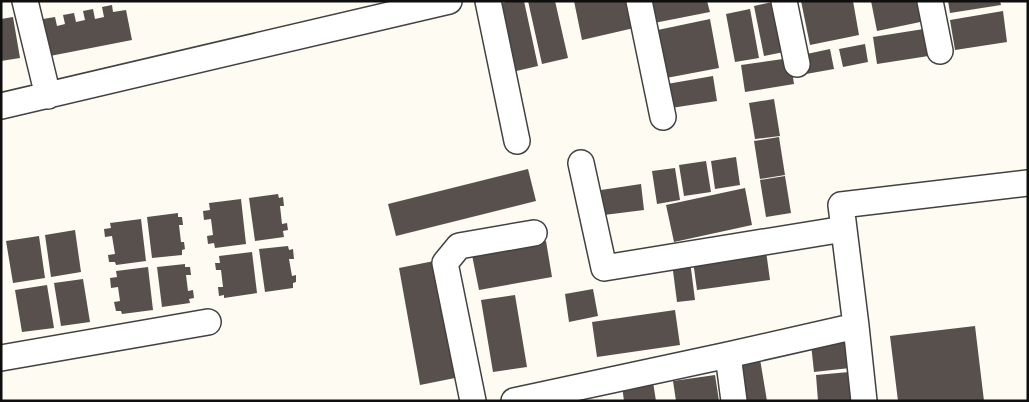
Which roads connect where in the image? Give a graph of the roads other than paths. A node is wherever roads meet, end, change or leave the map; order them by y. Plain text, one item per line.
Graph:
1 (26, 1) edge
2 (449, 1) edge
3 (488, 1) edge
4 (639, 1) edge
5 (784, 1) edge
6 (930, 1) edge
7 (940, 51) dead end
8 (797, 64) dead end
9 (48, 96) junction
10 (1, 106) edge
11 (663, 116) dead end
12 (517, 142) dead end
13 (581, 163) dead end
14 (1028, 183) edge
15 (844, 229) junction
16 (534, 233) dead end
17 (208, 322) dead end
18 (856, 326) junction
19 (728, 355) junction
20 (1, 358) edge
21 (473, 401) edge
22 (514, 401) edge
23 (734, 401) edge
24 (864, 401) edge

1 - 9 street
2 - 9 street
3 - 12 street
4 - 11 street
5 - 8 street
6 - 7 street
9 - 10 street
13 - 15 street
14 - 15 street
15 - 18 street
16 - 21 street
17 - 20 street
18 - 19 street
18 - 24 street
19 - 22 street
19 - 23 street

